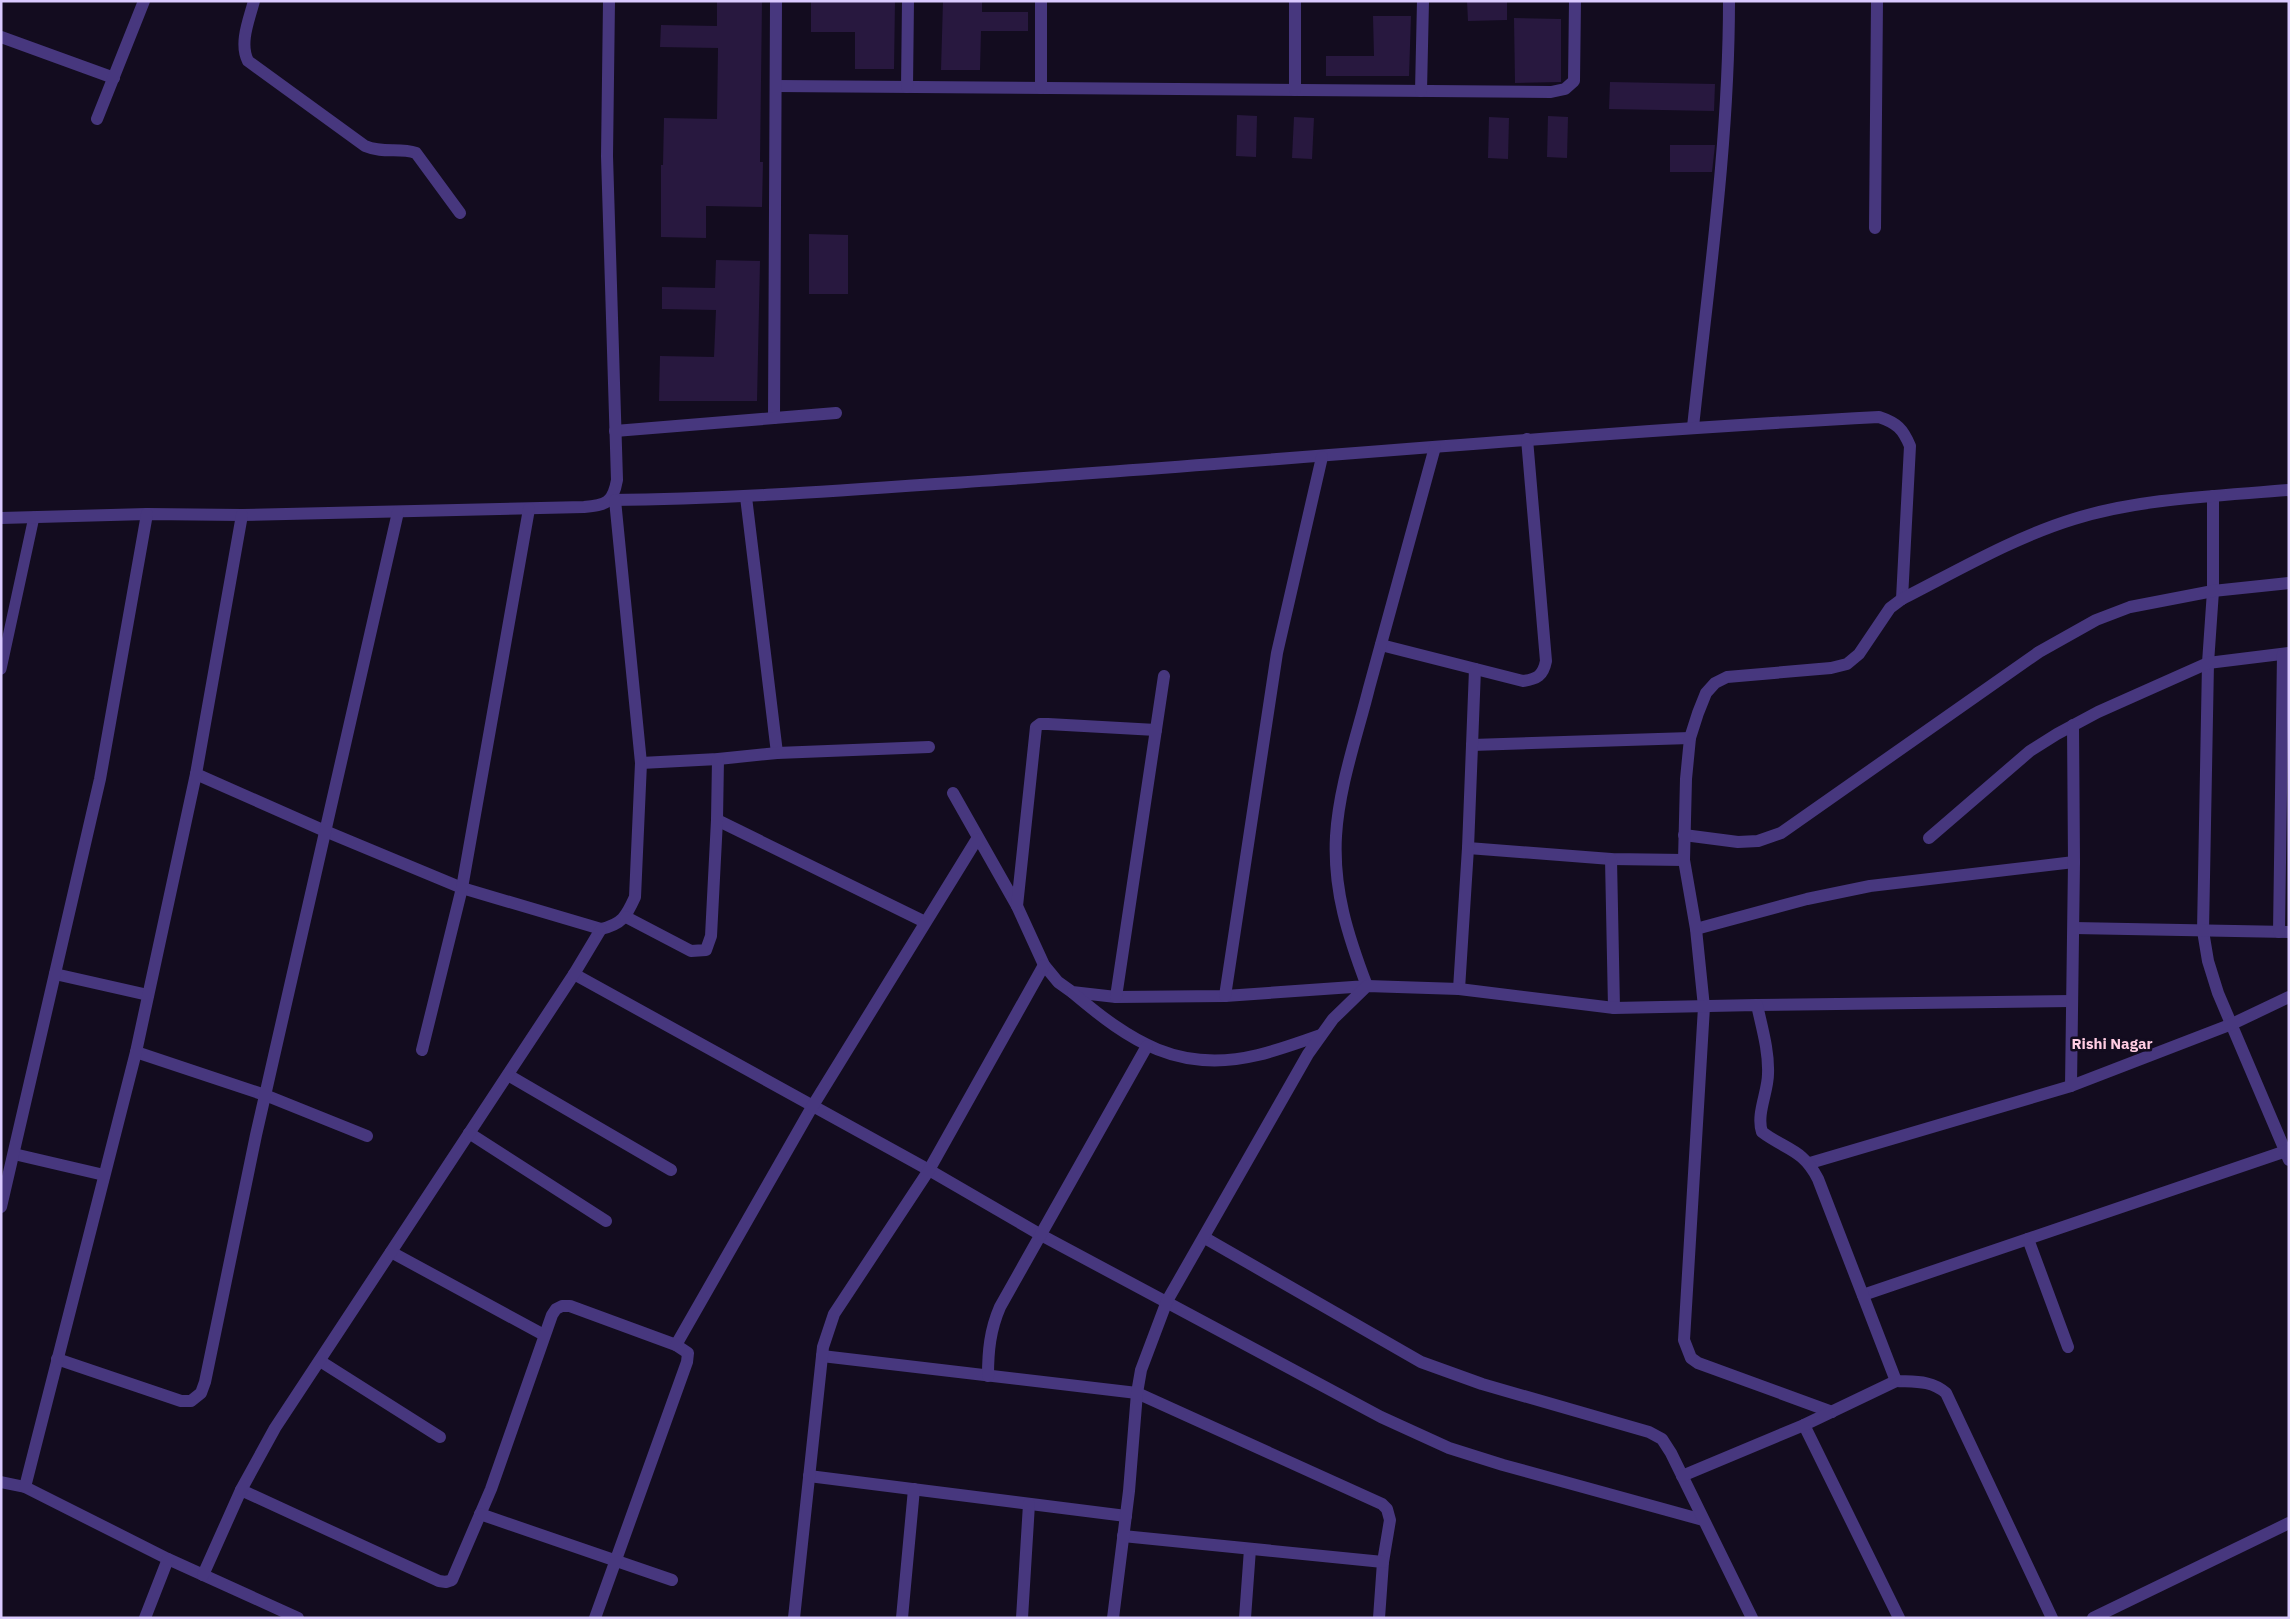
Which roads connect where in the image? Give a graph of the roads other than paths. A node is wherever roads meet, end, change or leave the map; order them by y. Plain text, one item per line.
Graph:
1 (144, 1) edge
2 (254, 1) edge
3 (609, 1) edge
4 (776, 1) edge
5 (908, 1) edge
6 (1041, 1) edge
7 (1295, 1) edge
8 (1424, 1) edge
9 (1575, 1) edge
10 (1729, 1) edge
11 (1877, 1) edge
12 (1, 38) edge
13 (114, 78) junction
14 (776, 86) junction
15 (907, 87) junction
16 (1040, 88) junction
17 (1295, 90) junction
18 (1421, 91) junction
19 (97, 120) dead end
20 (460, 213) dead end
21 (1875, 228) dead end
22 (836, 413) dead end
23 (774, 418) junction
24 (1693, 427) junction
25 (615, 431) junction
26 (1527, 439) junction
27 (1435, 448) junction
28 (1322, 457) junction
29 (2289, 490) edge
30 (2213, 496) junction
31 (746, 497) junction
32 (612, 500) junction
33 (529, 509) junction
34 (398, 512) junction
35 (147, 514) junction
36 (242, 515) junction
37 (34, 517) junction
38 (1, 518) edge
39 (2289, 583) edge
40 (2214, 591) junction
41 (1902, 599) junction
42 (1381, 645) junction
43 (2286, 653) edge
44 (2208, 663) junction
45 (1, 669) edge
46 (1475, 669) junction
47 (1164, 676) dead end
48 (2073, 725) junction
49 (1156, 730) junction
50 (1690, 738) junction
51 (929, 746) dead end
52 (1472, 746) junction
53 (777, 753) junction
54 (718, 759) junction
55 (641, 762) junction
56 (196, 774) junction
57 (953, 793) dead end
58 (718, 820) junction
59 (325, 831) junction
60 (1684, 835) junction
61 (978, 838) junction
62 (1929, 838) dead end
63 (1468, 848) junction
64 (1611, 859) junction
65 (1684, 860) junction
66 (2074, 862) junction
67 (462, 888) junction
68 (1017, 906) junction
69 (626, 917) junction
70 (925, 922) junction
71 (2074, 928) junction
72 (1696, 929) junction
73 (601, 930) junction
74 (2203, 931) junction
75 (2284, 932) edge
76 (1044, 965) junction
77 (55, 974) junction
78 (574, 974) junction
79 (1367, 986) junction
80 (1459, 990) junction
81 (1072, 992) junction
82 (148, 995) junction
83 (1225, 996) junction
84 (1116, 997) junction
85 (2289, 997) edge
86 (2072, 1001) junction
87 (1757, 1005) junction
88 (1704, 1006) junction
89 (1614, 1008) junction
90 (2232, 1024) junction
91 (1321, 1035) junction
92 (1147, 1046) junction
93 (422, 1050) dead end
94 (136, 1052) junction
95 (508, 1075) junction
96 (2072, 1086) junction
97 (265, 1095) junction
98 (812, 1107) junction
99 (469, 1133) junction
100 (368, 1136) dead end
101 (14, 1154) junction
102 (2287, 1154) edge
103 (1810, 1163) junction
104 (671, 1170) dead end
105 (929, 1170) junction
106 (104, 1175) junction
107 (1, 1206) edge
108 (606, 1221) dead end
109 (1040, 1235) junction
110 (1205, 1238) junction
111 (2028, 1239) junction
112 (391, 1252) junction
113 (1863, 1295) junction
114 (1167, 1301) junction
115 (544, 1335) junction
116 (676, 1345) junction
117 (2068, 1347) dead end
118 (822, 1356) junction
119 (57, 1359) junction
120 (320, 1361) junction
121 (988, 1376) junction
122 (1896, 1381) junction
123 (1137, 1393) junction
124 (1832, 1412) junction
125 (1804, 1426) junction
126 (440, 1437) dead end
127 (809, 1476) junction
128 (1682, 1476) junction
129 (1, 1482) edge
130 (26, 1487) junction
131 (914, 1489) junction
132 (241, 1490) junction
133 (1030, 1504) junction
134 (480, 1514) junction
135 (1126, 1516) junction
136 (1703, 1520) junction
137 (2289, 1523) edge
138 (1123, 1536) junction
139 (1250, 1549) junction
140 (168, 1559) junction
141 (617, 1561) junction
142 (1383, 1562) junction
143 (203, 1575) junction
144 (672, 1580) dead end
145 (145, 1618) edge
146 (298, 1618) edge
147 (595, 1618) edge
148 (794, 1618) edge
149 (902, 1618) edge
150 (1022, 1618) edge
151 (1113, 1618) edge
152 (1245, 1618) edge
153 (1379, 1618) edge
154 (1752, 1618) edge
155 (1899, 1618) edge
156 (2052, 1618) edge
157 (2092, 1618) edge

1 - 13 street
2 - 20 street
3 - 25 street
4 - 14 street
5 - 15 street
6 - 16 street
7 - 17 street
8 - 18 street
9 - 18 street
10 - 24 street
11 - 21 street
12 - 13 street
13 - 19 street
14 - 15 street
14 - 23 street
15 - 16 street
16 - 17 street
17 - 18 street
22 - 23 street
23 - 25 street
24 - 26 street
24 - 41 street
25 - 32 street
26 - 27 street
26 - 46 street
27 - 28 street
27 - 42 street
28 - 31 street
28 - 83 street
29 - 30 street
30 - 40 street
30 - 41 street
31 - 32 street
31 - 53 street
32 - 33 street
32 - 55 street
33 - 34 street
33 - 67 street
34 - 36 street
34 - 59 street
35 - 36 street
35 - 37 street
35 - 77 street
36 - 56 street
37 - 38 street
37 - 45 lane
39 - 40 street
40 - 44 street
40 - 60 street
41 - 50 street
42 - 46 street
42 - 79 street
43 - 44 street
43 - 75 street
44 - 48 street
44 - 74 street
46 - 52 street
47 - 49 street
48 - 62 street
48 - 66 street
49 - 68 street
49 - 84 street
50 - 52 street
50 - 60 street
51 - 53 street
52 - 63 street
53 - 54 street
54 - 55 street
54 - 58 street
55 - 69 street
56 - 59 street
56 - 82 street
57 - 61 street
58 - 69 street
58 - 70 street
59 - 67 street
59 - 97 street
60 - 65 street
61 - 68 street
61 - 70 street
63 - 64 street
63 - 80 street
64 - 65 street
64 - 89 street
65 - 72 street
66 - 71 street
66 - 72 street
67 - 73 street
67 - 93 street
68 - 76 street
69 - 73 street
70 - 98 street
71 - 74 street
71 - 86 street
72 - 88 street
73 - 78 street
74 - 75 street
74 - 90 street
76 - 81 street
76 - 105 street
77 - 82 street
77 - 101 street
78 - 95 street
78 - 98 street
79 - 80 street
79 - 83 street
79 - 91 street
80 - 89 street
81 - 84 street
81 - 92 street
82 - 94 street
83 - 84 street
85 - 90 street
86 - 87 street
86 - 96 street
87 - 88 street
87 - 103 street
88 - 89 street
88 - 124 street
90 - 96 street
90 - 102 street
91 - 92 street
91 - 110 street
92 - 109 street
94 - 97 street
94 - 106 street
95 - 99 street
95 - 104 street
96 - 103 street
97 - 100 street
97 - 119 street
98 - 105 street
98 - 116 street
99 - 108 street
99 - 112 street
101 - 106 street
101 - 107 street
102 - 111 street
103 - 113 street
105 - 109 street
105 - 118 street
106 - 119 street
109 - 114 street
109 - 121 street
110 - 114 street
110 - 128 street
111 - 113 street
111 - 117 street
112 - 115 street
112 - 120 street
113 - 122 street
114 - 123 street
114 - 136 street
115 - 116 street
115 - 134 street
116 - 141 street
118 - 121 street
118 - 127 street
119 - 130 street
120 - 126 street
120 - 132 street
121 - 123 street
122 - 124 street
122 - 156 street
123 - 135 street
123 - 142 street
124 - 125 street
125 - 128 street
125 - 155 street
127 - 131 street
127 - 148 street
128 - 136 street
129 - 130 street
130 - 140 street
131 - 133 street
131 - 149 street
132 - 134 street
132 - 143 street
133 - 135 street
133 - 150 street
134 - 141 street
135 - 138 street
136 - 154 street
137 - 157 street
138 - 139 street
138 - 151 street
139 - 142 street
139 - 152 street
140 - 143 street
140 - 145 street
141 - 144 street
141 - 147 street
142 - 153 street
143 - 146 street

